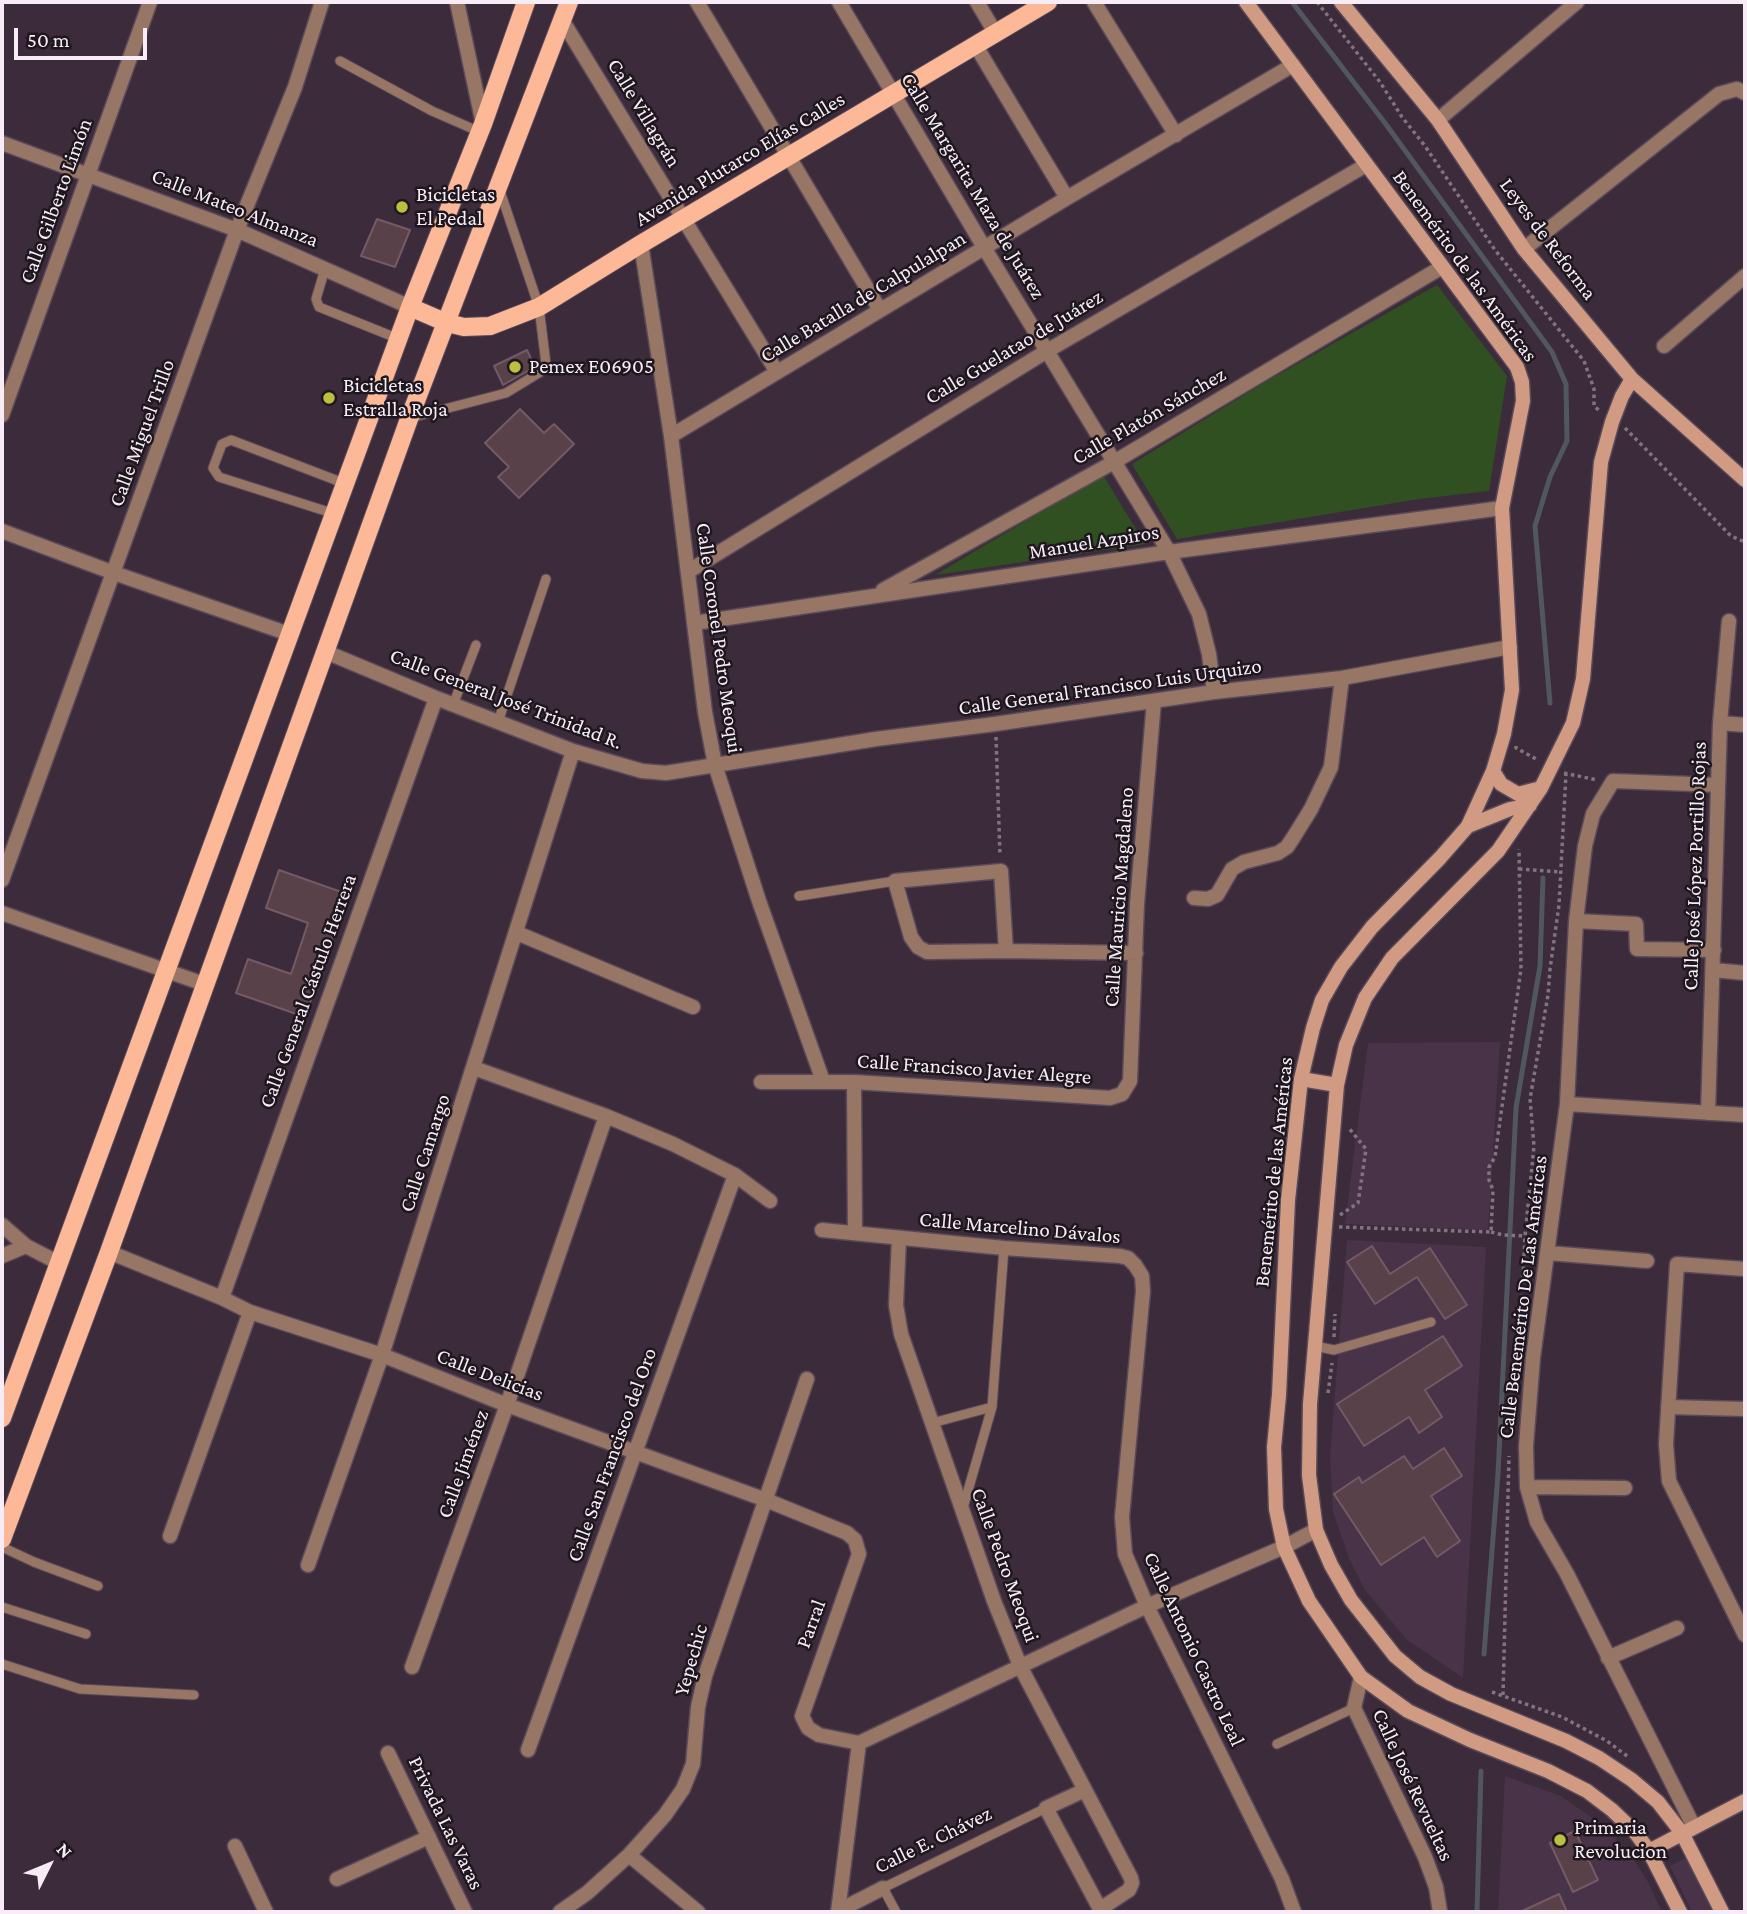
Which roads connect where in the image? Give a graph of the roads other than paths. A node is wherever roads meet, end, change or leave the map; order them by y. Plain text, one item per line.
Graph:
1 (150, 2) edge
2 (322, 2) edge
3 (457, 2) edge
4 (526, 2) edge
5 (569, 2) edge
6 (697, 2) edge
7 (839, 2) edge
8 (977, 2) edge
9 (1048, 2) edge
10 (1094, 2) edge
11 (1246, 2) edge
12 (1341, 2) edge
13 (1577, 2) edge
14 (562, 20) junction
15 (996, 34) junction
16 (976, 46) junction
17 (340, 61) dead end
18 (1293, 65) junction
19 (894, 93) junction
20 (1745, 93) edge
21 (1438, 120) junction
22 (481, 128) junction
23 (1176, 135) junction
24 (2, 143) edge
25 (790, 156) junction
26 (1366, 165) junction
27 (87, 174) junction
28 (498, 187) junction
29 (1067, 198) junction
30 (684, 219) junction
31 (237, 230) junction
32 (641, 244) junction
33 (985, 249) junction
34 (1524, 249) junction
35 (1442, 267) junction
36 (325, 269) junction
37 (1745, 276) edge
38 (410, 307) junction
39 (540, 307) junction
40 (880, 310) junction
41 (447, 323) junction
42 (399, 339) junction
43 (1664, 346) dead end
44 (1047, 351) junction
45 (777, 372) junction
46 (1632, 379) junction
47 (2, 415) edge
48 (409, 419) junction
49 (671, 436) junction
50 (1114, 461) junction
51 (1745, 480) edge
52 (346, 484) junction
53 (1502, 509) junction
54 (335, 514) junction
55 (2, 531) edge
56 (1169, 552) junction
57 (689, 571) junction
58 (114, 573) junction
59 (545, 579) dead end
60 (874, 595) junction
61 (1729, 621) dead end
62 (694, 623) junction
63 (289, 634) junction
64 (476, 645) dead end
65 (1510, 647) junction
66 (326, 652) junction
67 (1342, 678) junction
68 (1214, 692) junction
69 (436, 698) junction
70 (1154, 701) junction
71 (453, 705) junction
72 (498, 722) junction
73 (1720, 723) junction
74 (1745, 725) edge
75 (573, 751) junction
76 (715, 765) junction
77 (1493, 771) junction
78 (1718, 785) junction
79 (1541, 788) junction
80 (1530, 805) junction
81 (1468, 826) junction
82 (2, 880) edge
83 (895, 881) junction
84 (799, 896) dead end
85 (1194, 898) dead end
86 (2, 913) edge
87 (1576, 921) junction
88 (517, 933) junction
89 (1714, 950) junction
90 (1006, 951) junction
91 (1136, 953) junction
92 (165, 970) junction
93 (1713, 970) junction
94 (1745, 973) edge
95 (204, 984) junction
96 (693, 1007) dead end
97 (474, 1069) junction
98 (1301, 1079) junction
99 (761, 1082) dead end
100 (823, 1082) junction
101 (855, 1082) junction
102 (1337, 1085) junction
103 (1122, 1094) joint
104 (1567, 1104) junction
105 (1708, 1113) junction
106 (1745, 1115) edge
107 (606, 1116) junction
108 (735, 1175) junction
109 (771, 1201) dead end
110 (2, 1225) edge
111 (822, 1230) dead end
112 (855, 1232) junction
113 (899, 1239) junction
114 (26, 1246) junction
115 (1004, 1248) junction
116 (109, 1252) junction
117 (1548, 1253) junction
118 (2, 1256) edge
119 (1647, 1261) dead end
120 (59, 1263) junction
121 (1135, 1265) joint
122 (1745, 1269) edge
123 (222, 1298) junction
124 (250, 1312) junction
125 (1431, 1322) dead end
126 (1315, 1346) junction
127 (382, 1355) junction
128 (807, 1379) dead end
129 (507, 1405) junction
130 (992, 1407) junction
131 (1668, 1407) junction
132 (1745, 1409) edge
133 (2, 1418) edge
134 (932, 1423) junction
135 (635, 1452) junction
136 (1520, 1487) junction
137 (1625, 1488) dead end
138 (766, 1500) junction
139 (963, 1508) junction
140 (1316, 1530) junction
141 (170, 1536) dead end
142 (2, 1539) edge
143 (855, 1540) joint
144 (2, 1547) edge
145 (1284, 1547) junction
146 (308, 1565) dead end
147 (98, 1586) dead end
148 (1147, 1606) junction
149 (2, 1607) edge
150 (1676, 1628) dead end
151 (86, 1634) dead end
152 (1745, 1635) edge
153 (1608, 1658) junction
154 (2, 1664) edge
155 (412, 1667) dead end
156 (1021, 1668) junction
157 (1361, 1676) junction
158 (194, 1695) dead end
159 (1354, 1708) junction
160 (859, 1743) junction
161 (1277, 1744) dead end
162 (528, 1750) dead end
163 (388, 1753) dead end
164 (1085, 1790) junction
165 (1745, 1801) edge
166 (1046, 1808) junction
167 (1688, 1830) junction
168 (429, 1837) junction
169 (235, 1846) dead end
170 (1649, 1851) junction
171 (629, 1855) junction
172 (337, 1879) dead end
173 (883, 1888) junction
174 (1097, 1911) edge
175 (266, 1912) edge
176 (466, 1912) edge
177 (560, 1912) edge
178 (698, 1912) edge
179 (838, 1912) edge
180 (896, 1912) edge
181 (1294, 1912) edge
182 (1440, 1912) edge
183 (1680, 1912) edge
184 (1723, 1912) edge

1 - 27 street, Calle Gilberto Limón
2 - 31 street, Calle Miguel Trillo
3 - 22 street
4 - 22 main road
5 - 14 main road
6 - 25 street
7 - 19 street, Calle Margarita Maza de Juárez
8 - 15 street
9 - 15 main road, Avenida Plutarco Elías Calles
10 - 23 street
11 - 18 street, Benemérito de las Américas
12 - 21 street, Leyes de Reforma
13 - 21 street
14 - 28 main road
14 - 30 street, Calle Villagrán
15 - 16 main road, Avenida Plutarco Elías Calles
16 - 19 main road, Avenida Plutarco Elías Calles
16 - 29 street
17 - 22 lane
18 - 23 street, Calle Batalla de Calpulalpan
18 - 26 street, Benemérito de las Américas
19 - 25 main road, Avenida Plutarco Elías Calles
19 - 33 street, Calle Margarita Maza de Juárez
20 - 34 street
21 - 34 street, Leyes de Reforma
22 - 38 main road
23 - 29 street, Calle Batalla de Calpulalpan
24 - 27 street, Calle Mateo Almanza
25 - 30 main road, Avenida Plutarco Elías Calles
25 - 40 street
26 - 35 street, Benemérito de las Américas
26 - 44 street, Calle Guelatao de Juárez
27 - 31 street, Calle Mateo Almanza
27 - 47 street, Calle Gilberto Limón
28 - 39 lane
28 - 41 main road
29 - 33 street, Calle Batalla de Calpulalpan
30 - 32 main road, Avenida Plutarco Elías Calles
30 - 45 street, Calle Villagrán
31 - 36 street, Calle Mateo Almanza
31 - 58 street, Calle Miguel Trillo
32 - 39 main road, Avenida Plutarco Elías Calles
32 - 49 street, Calle Coronel Pedro Meoqui
33 - 40 street, Calle Batalla de Calpulalpan
33 - 44 street, Calle Margarita Maza de Juárez
34 - 46 street, Leyes de Reforma
35 - 50 street, Calle Platón Sánchez
35 - 53 street, Benemérito de las Américas
36 - 38 street, Calle Mateo Almanza
36 - 42 lane
37 - 43 street
38 - 41 main road, Calle Mateo Almanza
38 - 42 main road
39 - 41 main road, Avenida Plutarco Elías Calles
39 - 48 lane
40 - 45 street, Calle Batalla de Calpulalpan
41 - 48 main road
42 - 52 main road
44 - 50 street, Calle Margarita Maza de Juárez
44 - 57 street, Calle Guelatao de Juárez
45 - 49 street, Calle Batalla de Calpulalpan
46 - 51 street, Leyes de Reforma
46 - 79 street
48 - 66 main road
49 - 57 street, Calle Coronel Pedro Meoqui
50 - 56 street, Calle Margarita Maza de Juárez
50 - 60 street, Calle Platón Sánchez
52 - 54 main road
52 - 54 lane
53 - 56 street, Manuel Azpiros
53 - 65 street, Benemérito de las Américas
54 - 63 main road
55 - 58 street
56 - 60 street, Manuel Azpiros
56 - 68 street, Calle Margarita Maza de Juárez
57 - 62 street, Calle Coronel Pedro Meoqui
58 - 63 street
58 - 82 street, Calle Miguel Trillo
59 - 72 lane
60 - 62 street, Manuel Azpiros
61 - 73 street, Calle José López Portillo Rojas
62 - 76 street, Calle Coronel Pedro Meoqui
63 - 92 main road
64 - 71 lane
65 - 67 street, Calle General Francisco Luis Urquizo
65 - 77 street, Benemérito de las Américas
66 - 69 street, Calle General José Trinidad R.
66 - 95 main road
67 - 68 street, Calle General Francisco Luis Urquizo
67 - 85 street
68 - 70 street, Calle General Francisco Luis Urquizo
69 - 71 street, Calle General José Trinidad R.
69 - 123 street, Calle General Cástulo Herrera
70 - 76 street, Calle General Francisco Luis Urquizo
70 - 91 street, Calle Mauricio Magdaleno
71 - 72 street, Calle General José Trinidad R.
72 - 75 street, Calle General José Trinidad R.
73 - 74 street
73 - 78 street, Calle José López Portillo Rojas
75 - 76 street, Calle General José Trinidad R.
75 - 88 street, Calle Camargo
76 - 100 street, Calle Coronel Pedro Meoqui
77 - 79 street
77 - 81 street, Benemérito de las Américas
78 - 87 street, Calle Benemérito De Las Américas
78 - 89 street, Calle José López Portillo Rojas
79 - 80 street
80 - 81 street
80 - 102 street
81 - 98 street, Benemérito de las Américas
83 - 84 lane
83 - 90 street
83 - 90 street
86 - 92 street
87 - 89 street
87 - 104 street, Calle Benemérito De Las Américas
88 - 96 street
88 - 97 street, Calle Camargo
89 - 93 street, Calle José López Portillo Rojas
90 - 91 street
91 - 103 street, Calle Mauricio Magdaleno
92 - 95 street
92 - 120 main road
93 - 94 street
93 - 105 street, Calle José López Portillo Rojas
95 - 116 main road
97 - 107 street
97 - 127 street, Calle Camargo
98 - 102 street
98 - 145 street, Benemérito de las Américas
99 - 100 street, Calle Francisco Javier Alegre
100 - 101 street, Calle Francisco Javier Alegre
101 - 103 street, Calle Francisco Javier Alegre
101 - 112 street
102 - 126 street
104 - 105 street
104 - 117 street, Calle Benemérito De Las Américas
105 - 106 street
107 - 108 street
107 - 129 street, Calle Jiménez
108 - 109 street
108 - 135 street, Calle San Francisco del Oro
110 - 114 street
111 - 112 street, Calle Marcelino Dávalos
112 - 113 street, Calle Marcelino Dávalos
113 - 115 street, Calle Marcelino Dávalos
113 - 134 street, Calle Pedro Meoqui
114 - 118 street
114 - 120 street
115 - 121 street, Calle Marcelino Dávalos
115 - 130 lane
116 - 123 street, Calle Delicias
116 - 142 main road
117 - 119 street
117 - 136 street, Calle Benemérito De Las Américas
120 - 133 main road
121 - 148 street, Calle Antonio Castro Leal
122 - 131 street
123 - 124 street, Calle Delicias
124 - 127 street, Calle Delicias
124 - 141 street
125 - 126 lane
126 - 140 street
127 - 129 street, Calle Delicias
127 - 146 street, Calle Camargo
128 - 138 street, Yepechic
129 - 135 street, Calle Delicias
129 - 155 street, Calle Jiménez
130 - 134 lane
130 - 139 lane
131 - 132 street
131 - 152 street
134 - 139 street, Calle Pedro Meoqui
135 - 138 street, Calle Delicias
135 - 162 street, Calle San Francisco del Oro
136 - 137 street
136 - 153 street, Calle Benemérito De Las Américas
138 - 143 street, Calle Delicias
138 - 171 street, Yepechic
139 - 156 street, Calle Pedro Meoqui
140 - 145 street
140 - 167 street
143 - 160 street, Parral
144 - 147 lane
145 - 148 street
145 - 157 street, Benemérito de las Américas
148 - 156 street
148 - 181 street, Calle Antonio Castro Leal
149 - 151 lane
150 - 153 street
153 - 167 street, Calle Benemérito De Las Américas
154 - 158 lane
156 - 160 street
156 - 164 street, Calle Pedro Meoqui
157 - 159 street, Calle José Revueltas
157 - 170 street, Benemérito de las Américas
159 - 161 lane
159 - 182 street, Calle José Revueltas
160 - 179 street
163 - 168 street, Privada Las Varas
164 - 166 street, Calle E. Chávez
164 - 174 street, Calle Pedro Meoqui
165 - 167 street
166 - 173 lane, Calle E. Chávez
166 - 174 street
167 - 170 street
167 - 184 street
168 - 172 street
168 - 176 street, Privada Las Varas
169 - 175 street
170 - 183 street
171 - 177 street, Yepechic
171 - 178 street
173 - 179 street, Calle E. Chávez
173 - 180 lane

